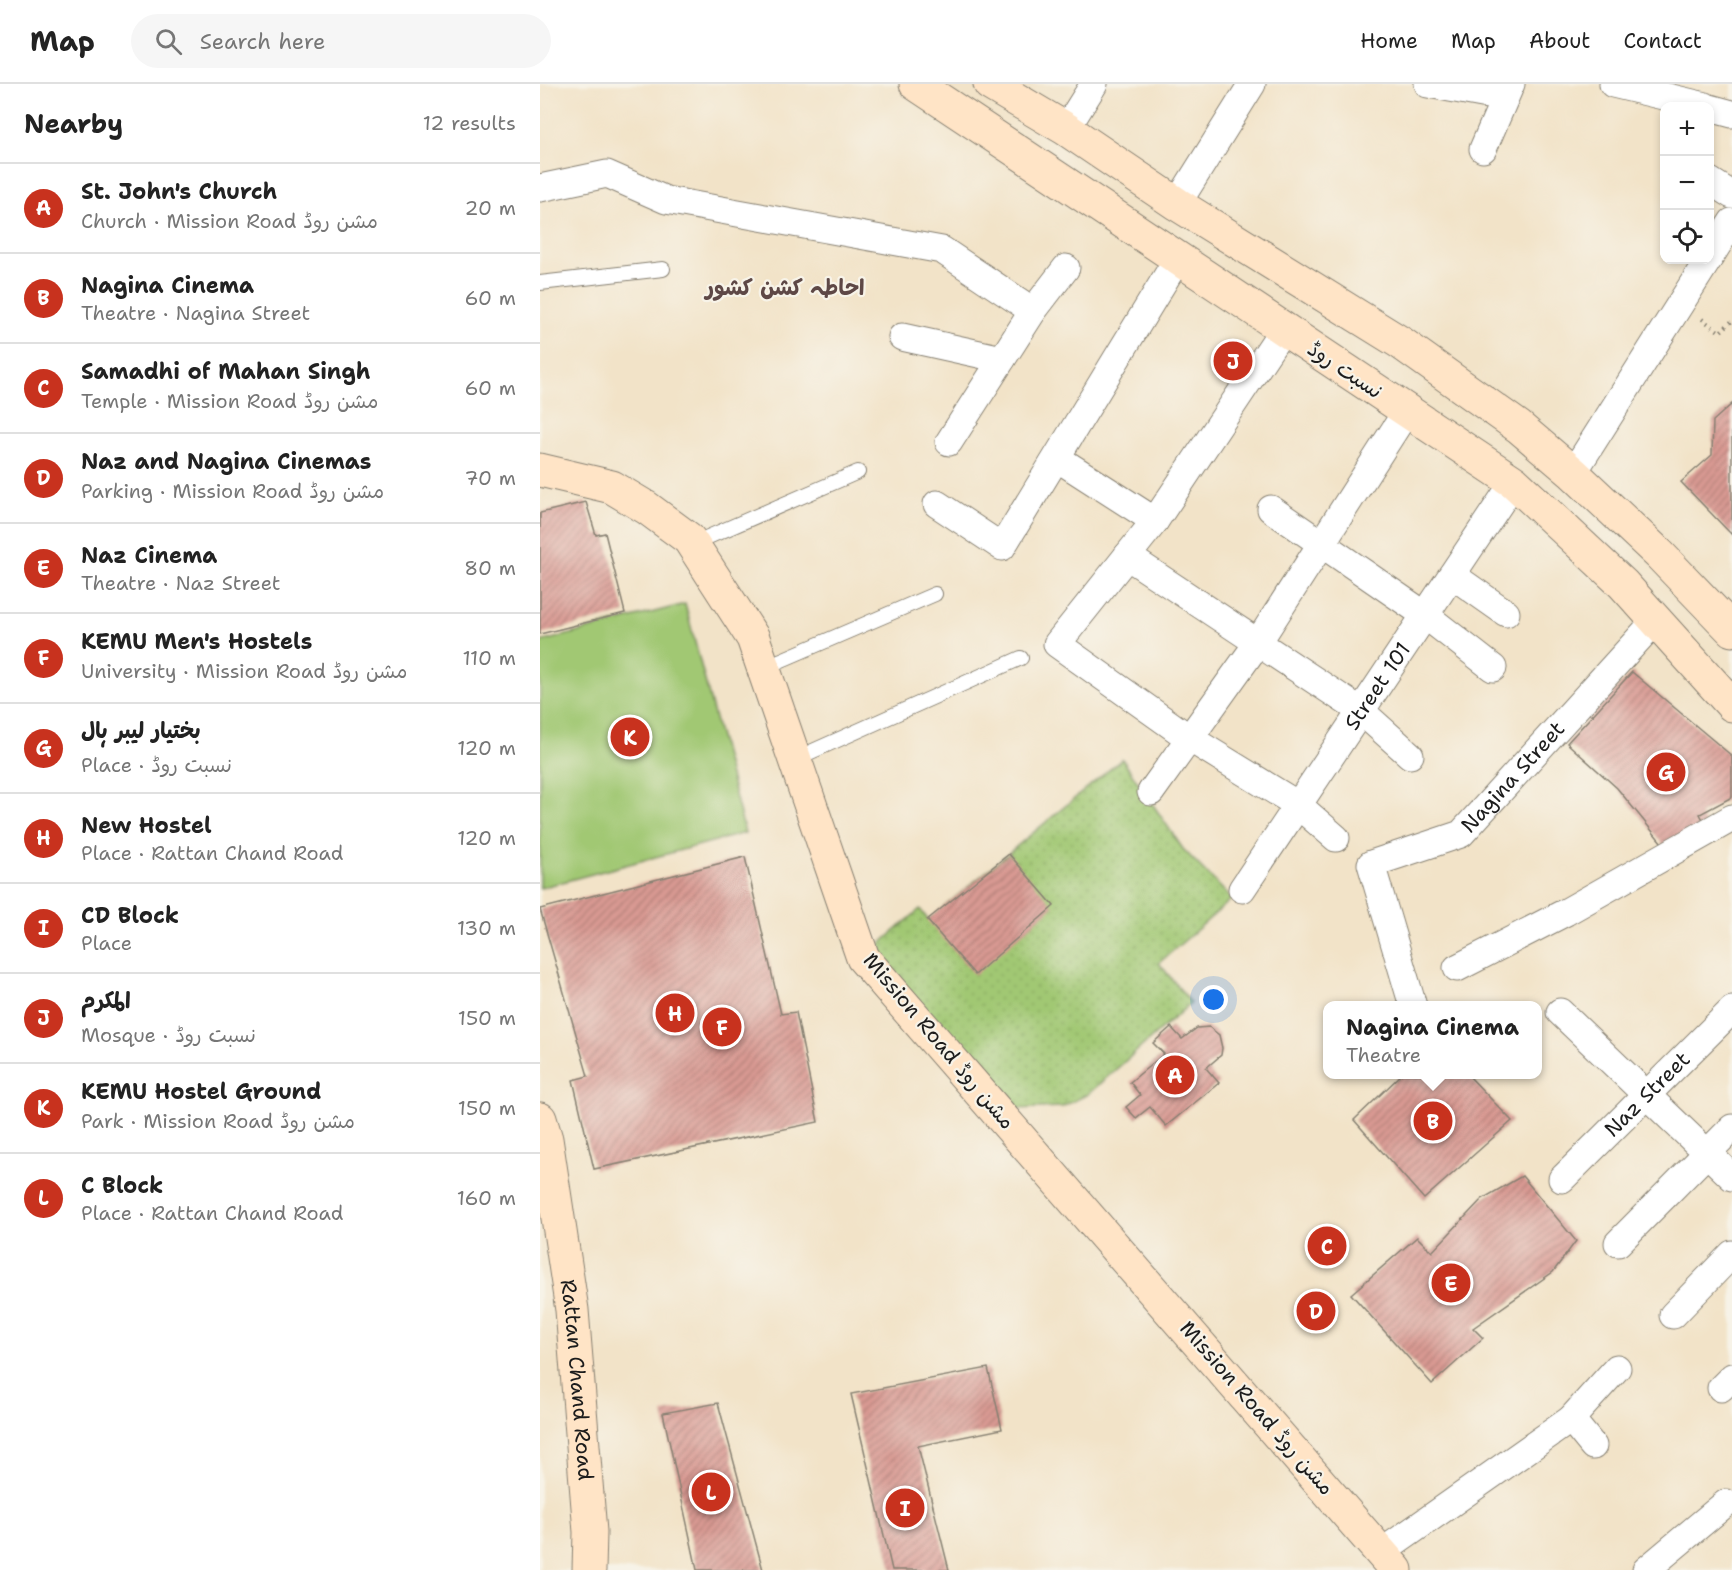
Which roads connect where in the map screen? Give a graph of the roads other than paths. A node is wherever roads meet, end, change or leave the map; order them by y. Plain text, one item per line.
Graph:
1 (918, 84) edge
2 (990, 84) edge
3 (1094, 84) edge
4 (1252, 84) edge
5 (1428, 84) edge
6 (1613, 84) edge
7 (1508, 91) edge
8 (1687, 102) edge
9 (1714, 109) edge
10 (1732, 114) edge
11 (1066, 129) junction
12 (1483, 149) dead end
13 (1714, 184) edge
14 (540, 188) edge
15 (1732, 195) edge
16 (1178, 204) junction
17 (1732, 222) edge
18 (1714, 250) edge
19 (1178, 258) junction
20 (1705, 264) edge
21 (1066, 268) dead end
22 (663, 270) dead end
23 (540, 283) edge
24 (1033, 312) junction
25 (1284, 328) junction
26 (902, 337) dead end
27 (1002, 359) junction
28 (1406, 412) junction
29 (949, 442) dead end
30 (1057, 458) junction
31 (540, 471) edge
32 (858, 472) dead end
33 (1573, 473) junction
34 (1514, 482) junction
35 (937, 504) dead end
36 (1271, 509) dead end
37 (1155, 521) junction
38 (692, 544) junction
39 (1322, 544) junction
40 (1659, 554) junction
41 (1127, 556) junction
42 (1452, 575) junction
43 (1623, 584) junction
44 (935, 594) dead end
45 (1506, 613) dead end
46 (1425, 615) junction
47 (1655, 621) junction
48 (1732, 630) edge
49 (1257, 644) junction
50 (1021, 658) dead end
51 (764, 668) junction
52 (1493, 668) dead end
53 (1732, 705) edge
54 (1361, 711) junction
55 (1189, 738) junction
56 (1410, 755) dead end
57 (795, 759) junction
58 (1151, 792) dead end
59 (1298, 805) junction
60 (1732, 818) edge
61 (1336, 838) dead end
62 (1242, 889) dead end
63 (1457, 968) dead end
64 (1412, 1001) edge
65 (1732, 1010) edge
66 (1560, 1012) dead end
67 (1646, 1094) junction
68 (540, 1119) edge
69 (1732, 1128) edge
70 (1707, 1154) junction
71 (1732, 1177) edge
72 (1562, 1179) dead end
73 (1618, 1243) dead end
74 (1732, 1254) edge
75 (1672, 1315) dead end
76 (1617, 1368) dead end
77 (1571, 1419) junction
78 (1593, 1446) dead end
79 (1726, 1503) dead end
80 (1389, 1561) edge
81 (589, 1570) edge
82 (1646, 1570) edge

1 - 19 main road, نسبت روڈ
2 - 11 main road
3 - 11 street
4 - 16 street
5 - 7 street
6 - 8 street
7 - 12 street
9 - 10 street
11 - 16 main road
13 - 15 street
14 - 24 street
16 - 33 main road
17 - 18 street
19 - 25 main road, نسبت روڈ
19 - 30 street
20 - 33 street
21 - 24 street
22 - 23 lane
24 - 27 street
25 - 28 main road, نسبت روڈ
25 - 37 street
26 - 27 street
27 - 29 street
28 - 34 main road, نسبت روڈ
28 - 39 street
30 - 35 street
30 - 37 street
31 - 38 main road, Mission Road مشن روڈ
32 - 38 lane
33 - 40 main road
34 - 42 street, Street 101
34 - 43 main road, نسبت روڈ
36 - 39 street
37 - 41 street
38 - 51 main road, Mission Road مشن روڈ
39 - 46 street
39 - 49 street
40 - 43 main road
40 - 48 main road
41 - 49 street
41 - 55 street
42 - 45 street
42 - 46 street, Street 101
43 - 47 main road, نسبت روڈ
44 - 51 lane
46 - 52 street
46 - 54 street, Street 101
47 - 53 main road, نسبت روڈ
47 - 64 street, Nagina Street
49 - 54 street
49 - 55 street
50 - 57 lane
51 - 57 main road, Mission Road مشن روڈ
54 - 56 street
54 - 59 street, Street 101
55 - 58 street
55 - 59 street
57 - 80 main road, Mission Road مشن روڈ
59 - 61 street
59 - 62 street, Street 101
60 - 63 street
65 - 67 street, Naz Street
66 - 67 street
67 - 70 street
67 - 72 street, Naz Street
68 - 81 main road, Rattan Chand Road
69 - 70 street
70 - 71 street
70 - 73 street
74 - 75 street
76 - 77 street
77 - 78 street
77 - 80 street
79 - 82 street

